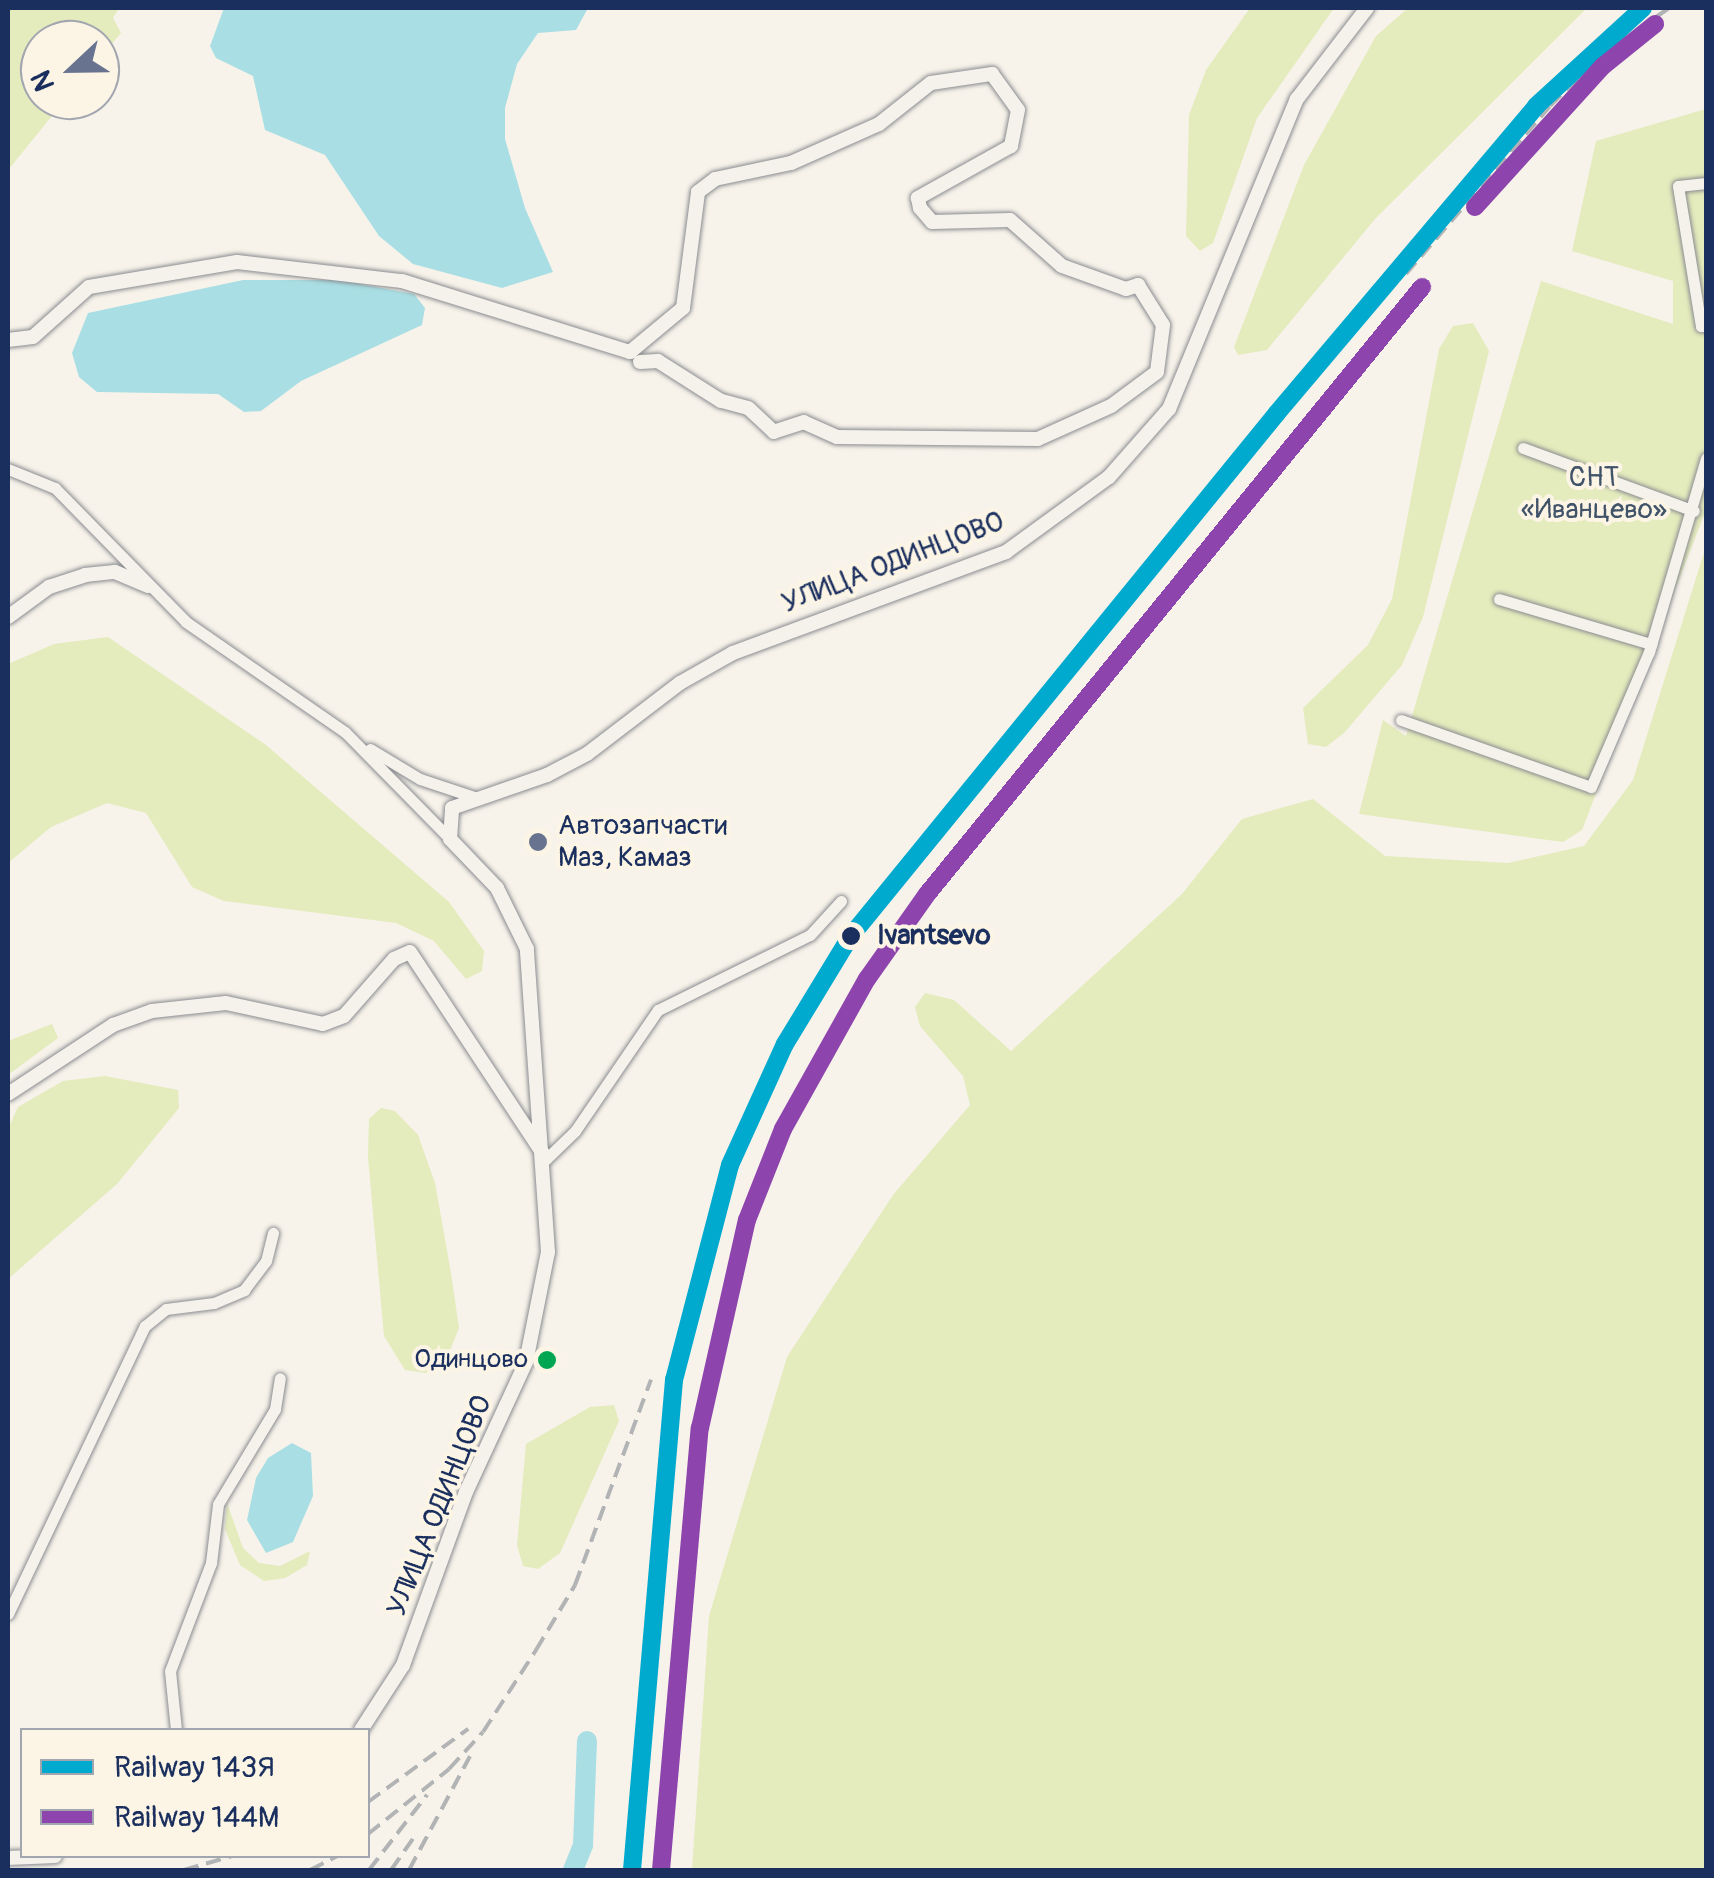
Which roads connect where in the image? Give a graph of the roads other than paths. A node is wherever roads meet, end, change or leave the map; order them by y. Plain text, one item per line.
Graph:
1 (1367, 8) edge
2 (1706, 183) edge
3 (1706, 326) edge
4 (8, 340) edge
5 (640, 362) dead end
6 (1523, 448) dead end
7 (1706, 458) edge
8 (8, 469) edge
9 (1694, 511) junction
10 (148, 586) junction
11 (1499, 600) dead end
12 (8, 617) edge
13 (1651, 644) junction
14 (1401, 720) dead end
15 (345, 732) junction
16 (474, 797) junction
17 (450, 839) junction
18 (840, 901) dead end
19 (8, 1094) edge
20 (546, 1159) junction
21 (273, 1234) dead end
22 (280, 1378) dead end
23 (11, 1597) edge
24 (8, 1614) edge
25 (176, 1728) edge
26 (362, 1728) edge

1 - 16 street, УЛИЦА ОДИНЦОВО
2 - 3 street
4 - 5 street
6 - 9 street
7 - 9 street
8 - 10 street, УЛИЦА ОДИНЦОВО
9 - 13 street
10 - 12 street, УЛИЦА ОДИНЦОВО
10 - 15 street, УЛИЦА ОДИНЦОВО
11 - 13 street
13 - 14 street
15 - 16 street
15 - 17 street, УЛИЦА ОДИНЦОВО
16 - 17 street
17 - 20 street, УЛИЦА ОДИНЦОВО
18 - 20 street
19 - 20 street
20 - 26 street, УЛИЦА ОДИНЦОВО
21 - 23 street
22 - 25 street
23 - 24 street

